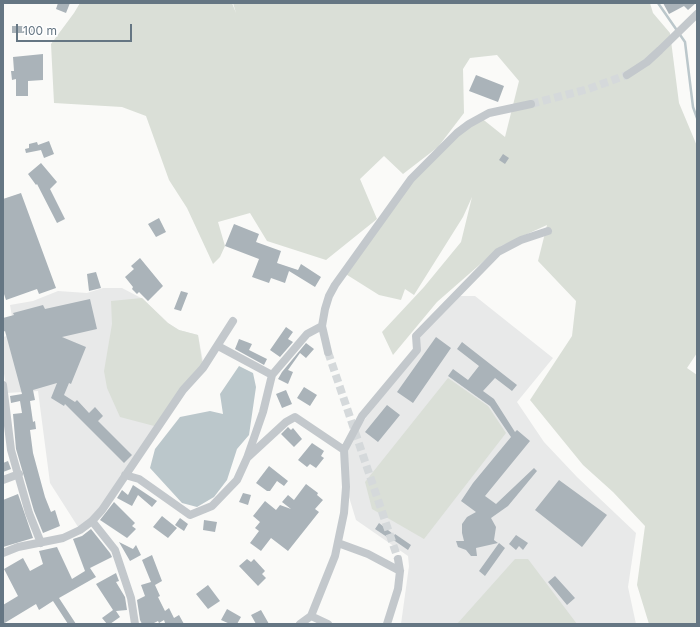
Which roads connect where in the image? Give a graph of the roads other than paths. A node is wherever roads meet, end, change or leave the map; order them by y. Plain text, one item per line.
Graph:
1 (697, 14) edge
2 (627, 75) tunnel mouth
3 (531, 104) tunnel mouth
4 (548, 231) dead end
5 (233, 321) dead end
6 (322, 326) junction
7 (218, 346) junction
8 (328, 352) tunnel mouth
9 (272, 374) junction
10 (3, 385) edge
11 (344, 450) junction
12 (247, 458) junction
13 (19, 474) junction
14 (125, 475) junction
15 (3, 480) edge
16 (92, 521) junction
17 (41, 543) junction
18 (338, 543) junction
19 (3, 552) edge
20 (398, 559) tunnel mouth
21 (400, 571) junction
22 (311, 616) junction
23 (135, 624) edge
24 (300, 624) edge
25 (328, 624) edge
26 (387, 624) edge

1 - 2 street
3 - 6 street
4 - 11 street
5 - 7 street
6 - 8 street
6 - 9 street
7 - 9 street
7 - 14 street
9 - 12 street
10 - 13 street
11 - 12 street
11 - 18 street
12 - 14 street
13 - 15 street
13 - 17 street
14 - 16 street
16 - 17 street
16 - 23 street
17 - 19 street
18 - 21 street
18 - 22 street
20 - 21 street
21 - 26 street
22 - 24 street
22 - 25 street

